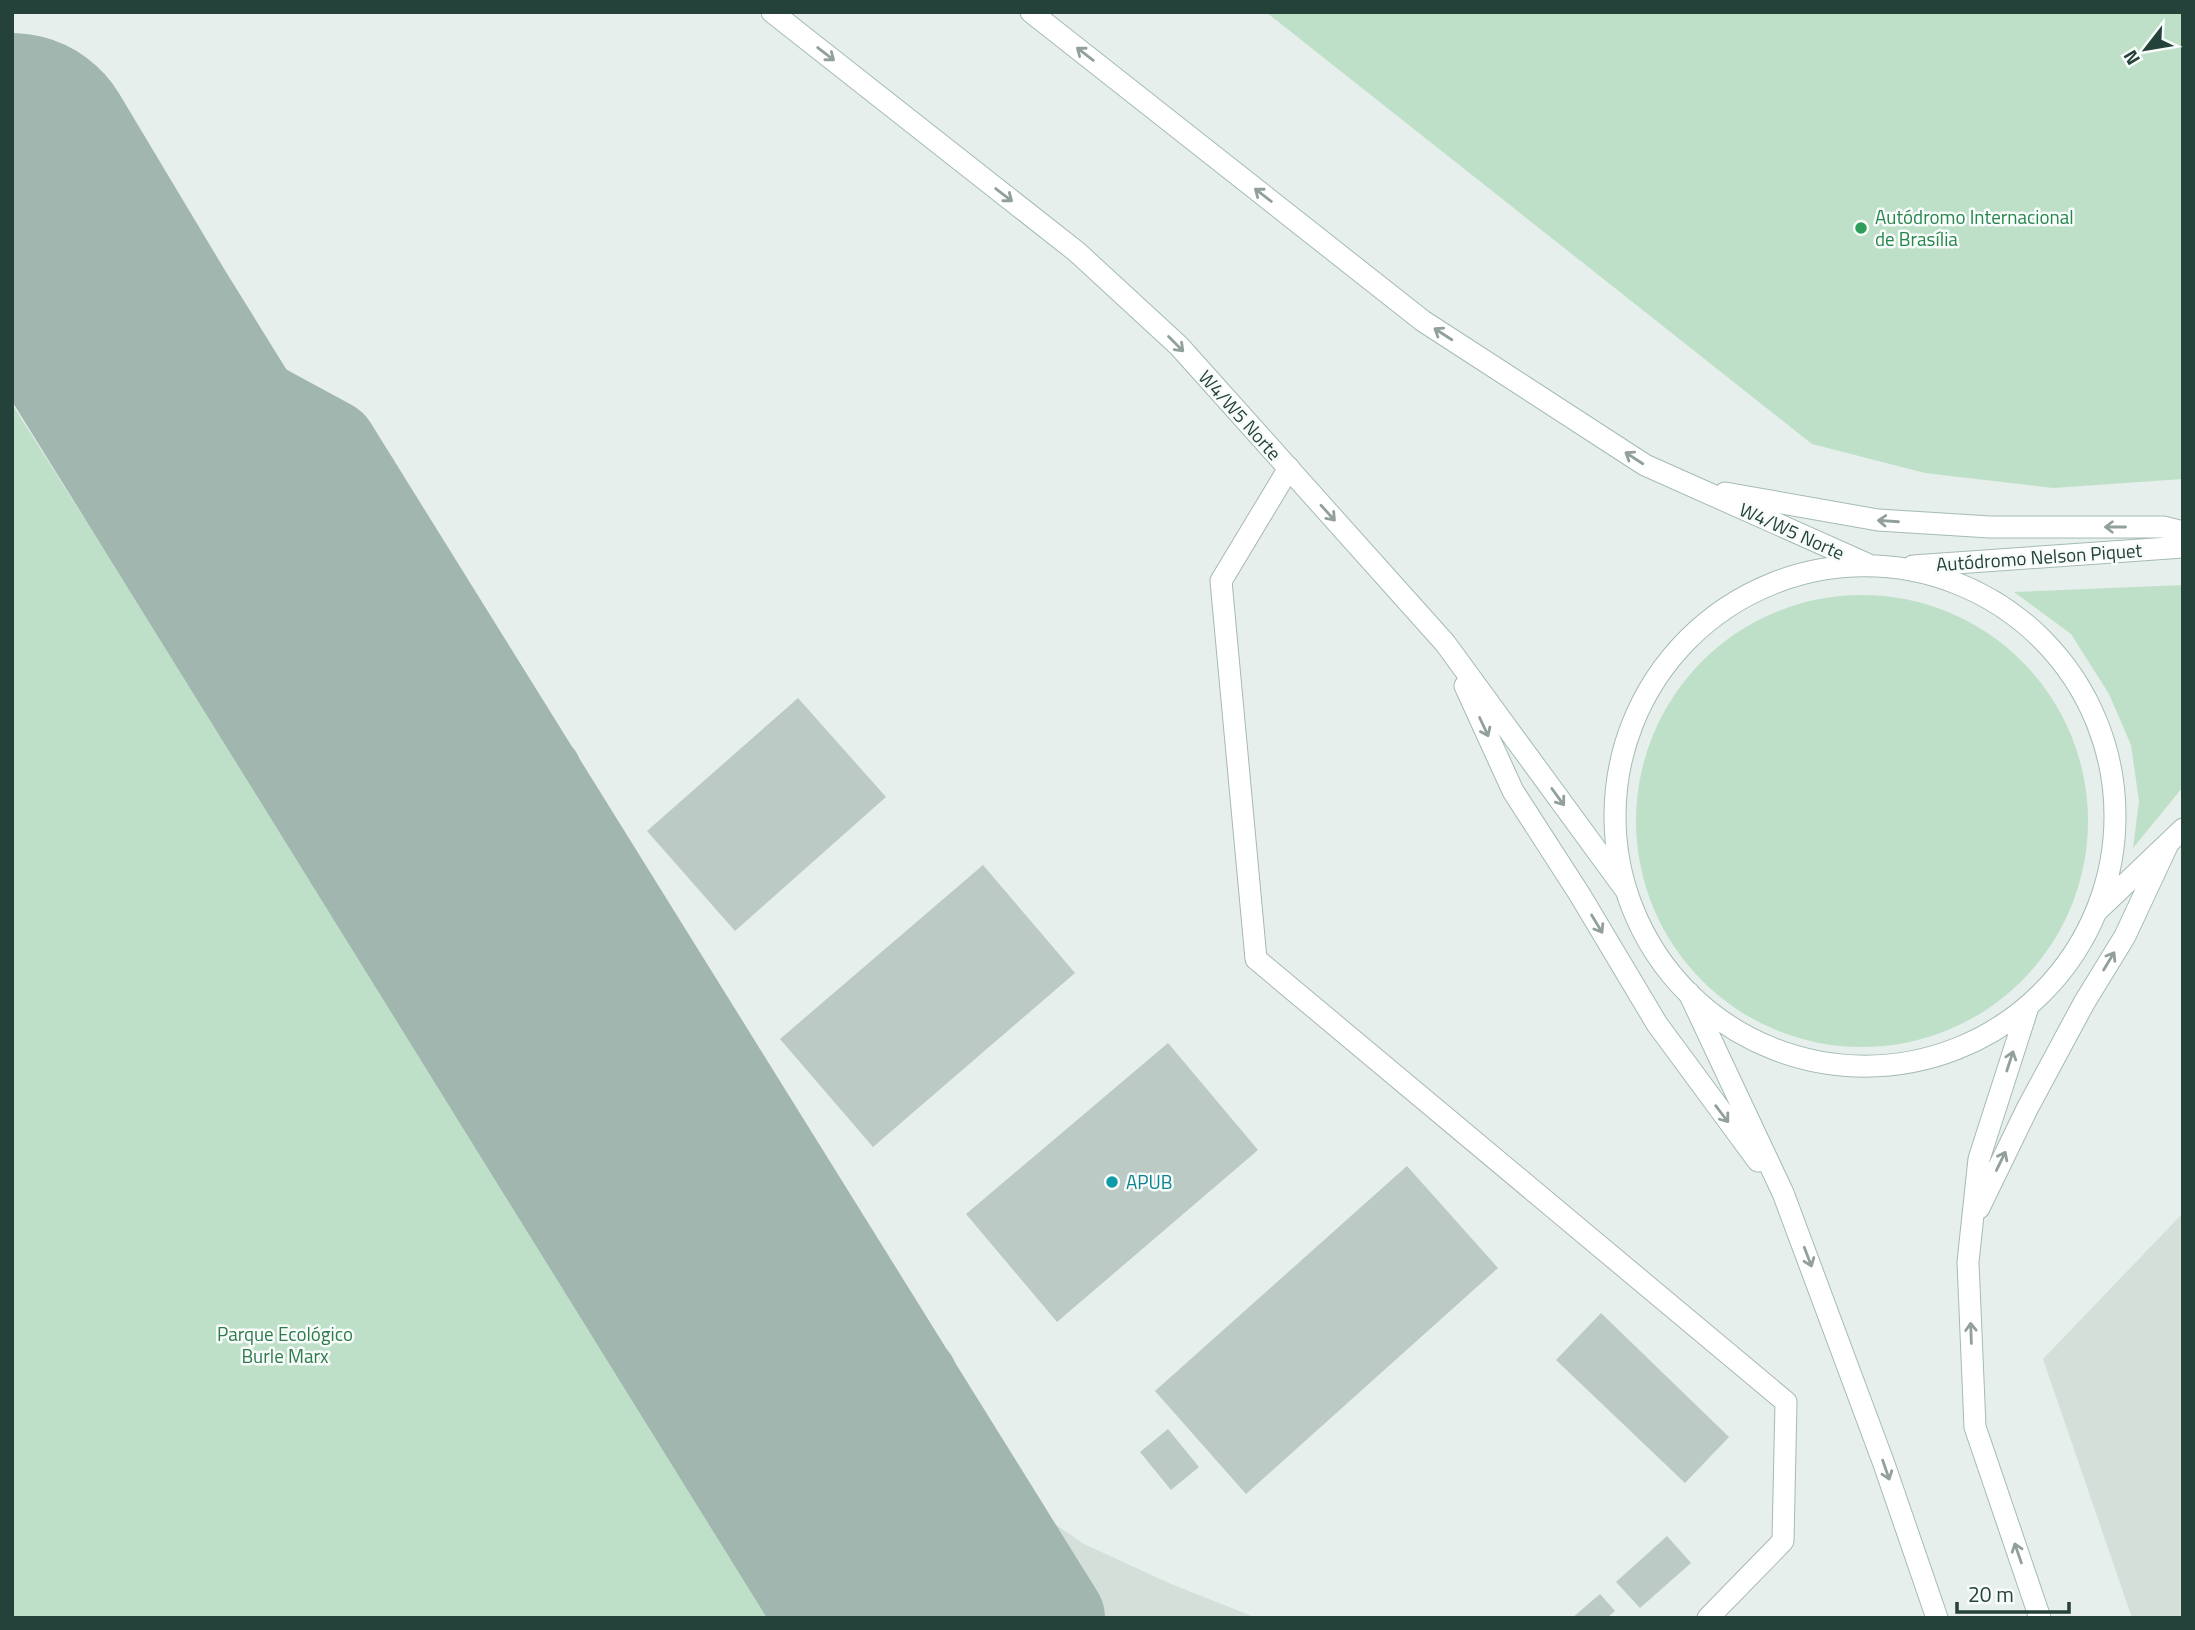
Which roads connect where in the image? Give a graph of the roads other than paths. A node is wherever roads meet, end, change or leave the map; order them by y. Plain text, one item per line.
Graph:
1 (772, 12) edge
2 (1031, 12) edge
3 (1289, 468) junction
4 (1695, 488) junction
5 (2183, 532) edge
6 (2183, 547) edge
7 (1870, 565) junction
8 (1896, 567) junction
9 (1445, 643) junction
10 (2183, 830) edge
11 (2167, 846) junction
12 (1629, 895) junction
13 (2097, 911) junction
14 (1685, 986) junction
15 (2027, 1010) junction
16 (1783, 1193) junction
17 (1972, 1222) junction
18 (1708, 1618) edge
19 (1937, 1618) edge
20 (2040, 1618) edge

1 -> 3 main road, W4/W5 Norte
4 -> 2 main road, W4/W5 Norte
3 -> 9 main road, W4/W5 Norte
3 - 18 main road
5 -> 4 main road
4 - 7 main road, W4/W5 Norte
6 - 8 main road, Autódromo Nelson Piquet
7 - 8 main road
7 - 12 main road
8 - 13 main road
9 -> 12 main road, W4/W5 Norte
9 -> 16 main road
10 - 11 main road
11 - 13 main road
17 -> 11 main road
12 - 14 main road, W4/W5 Norte
13 - 15 main road
14 - 15 main road
14 - 16 main road
17 -> 15 main road
16 -> 19 main road
20 -> 17 main road

